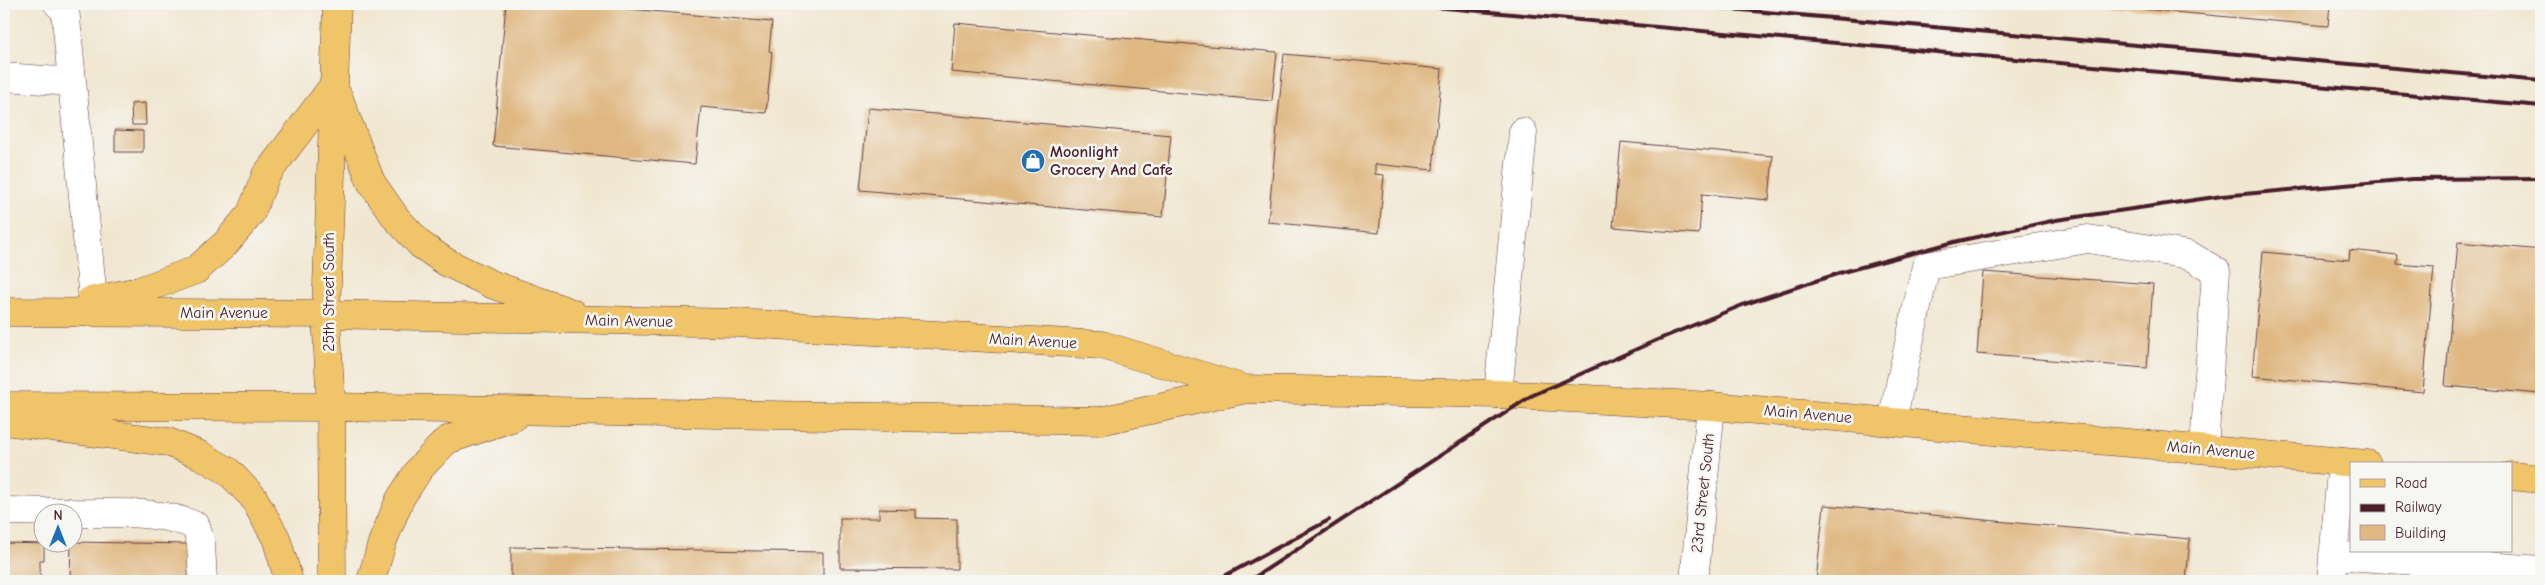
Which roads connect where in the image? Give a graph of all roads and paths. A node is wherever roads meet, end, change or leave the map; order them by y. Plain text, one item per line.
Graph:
1 (58, 4) edge
2 (337, 4) edge
3 (4, 77) edge
4 (72, 82) junction
5 (334, 85) junction
6 (1523, 132) dead end
7 (93, 300) junction
8 (4, 312) edge
9 (32, 312) junction
10 (326, 314) junction
11 (594, 321) junction
12 (1246, 389) junction
13 (1498, 394) junction
14 (4, 406) edge
15 (1711, 406) junction
16 (331, 407) junction
17 (530, 411) junction
18 (4, 421) edge
19 (1892, 421) junction
20 (2204, 449) junction
21 (2350, 463) edge
22 (2512, 476) edge
23 (2541, 478) edge
24 (2350, 486) edge
25 (4, 510) edge
26 (32, 511) edge
27 (82, 513) edge
28 (2465, 558) edge
29 (2332, 568) edge
30 (2541, 570) edge
31 (202, 581) edge
32 (289, 581) edge
33 (332, 581) edge
34 (371, 581) edge
35 (1694, 581) edge

1 - 4 street
2 - 5 main road, 25th Street South
3 - 4 street
4 - 7 street
5 - 7 main road
5 - 10 main road, 25th Street South
5 - 11 main road
6 - 13 street
7 - 9 main road
8 - 9 main road, Main Avenue
9 - 10 main road, Main Avenue
10 - 11 main road, Main Avenue
10 - 16 main road, 25th Street South
11 - 12 main road, Main Avenue
12 - 13 main road, Main Avenue
12 - 17 main road, Main Avenue
13 - 15 main road, Main Avenue
14 - 16 main road, Main Avenue
15 - 19 main road, Main Avenue
15 - 35 street, 23rd Street South
16 - 17 main road, Main Avenue
16 - 33 main road, 25th Street South
17 - 34 main road
18 - 32 main road
19 - 20 main road, Main Avenue
19 - 20 street
20 - 21 main road, Main Avenue
22 - 23 main road
24 - 29 street
25 - 26 street
27 - 31 street
28 - 29 street
28 - 30 street

